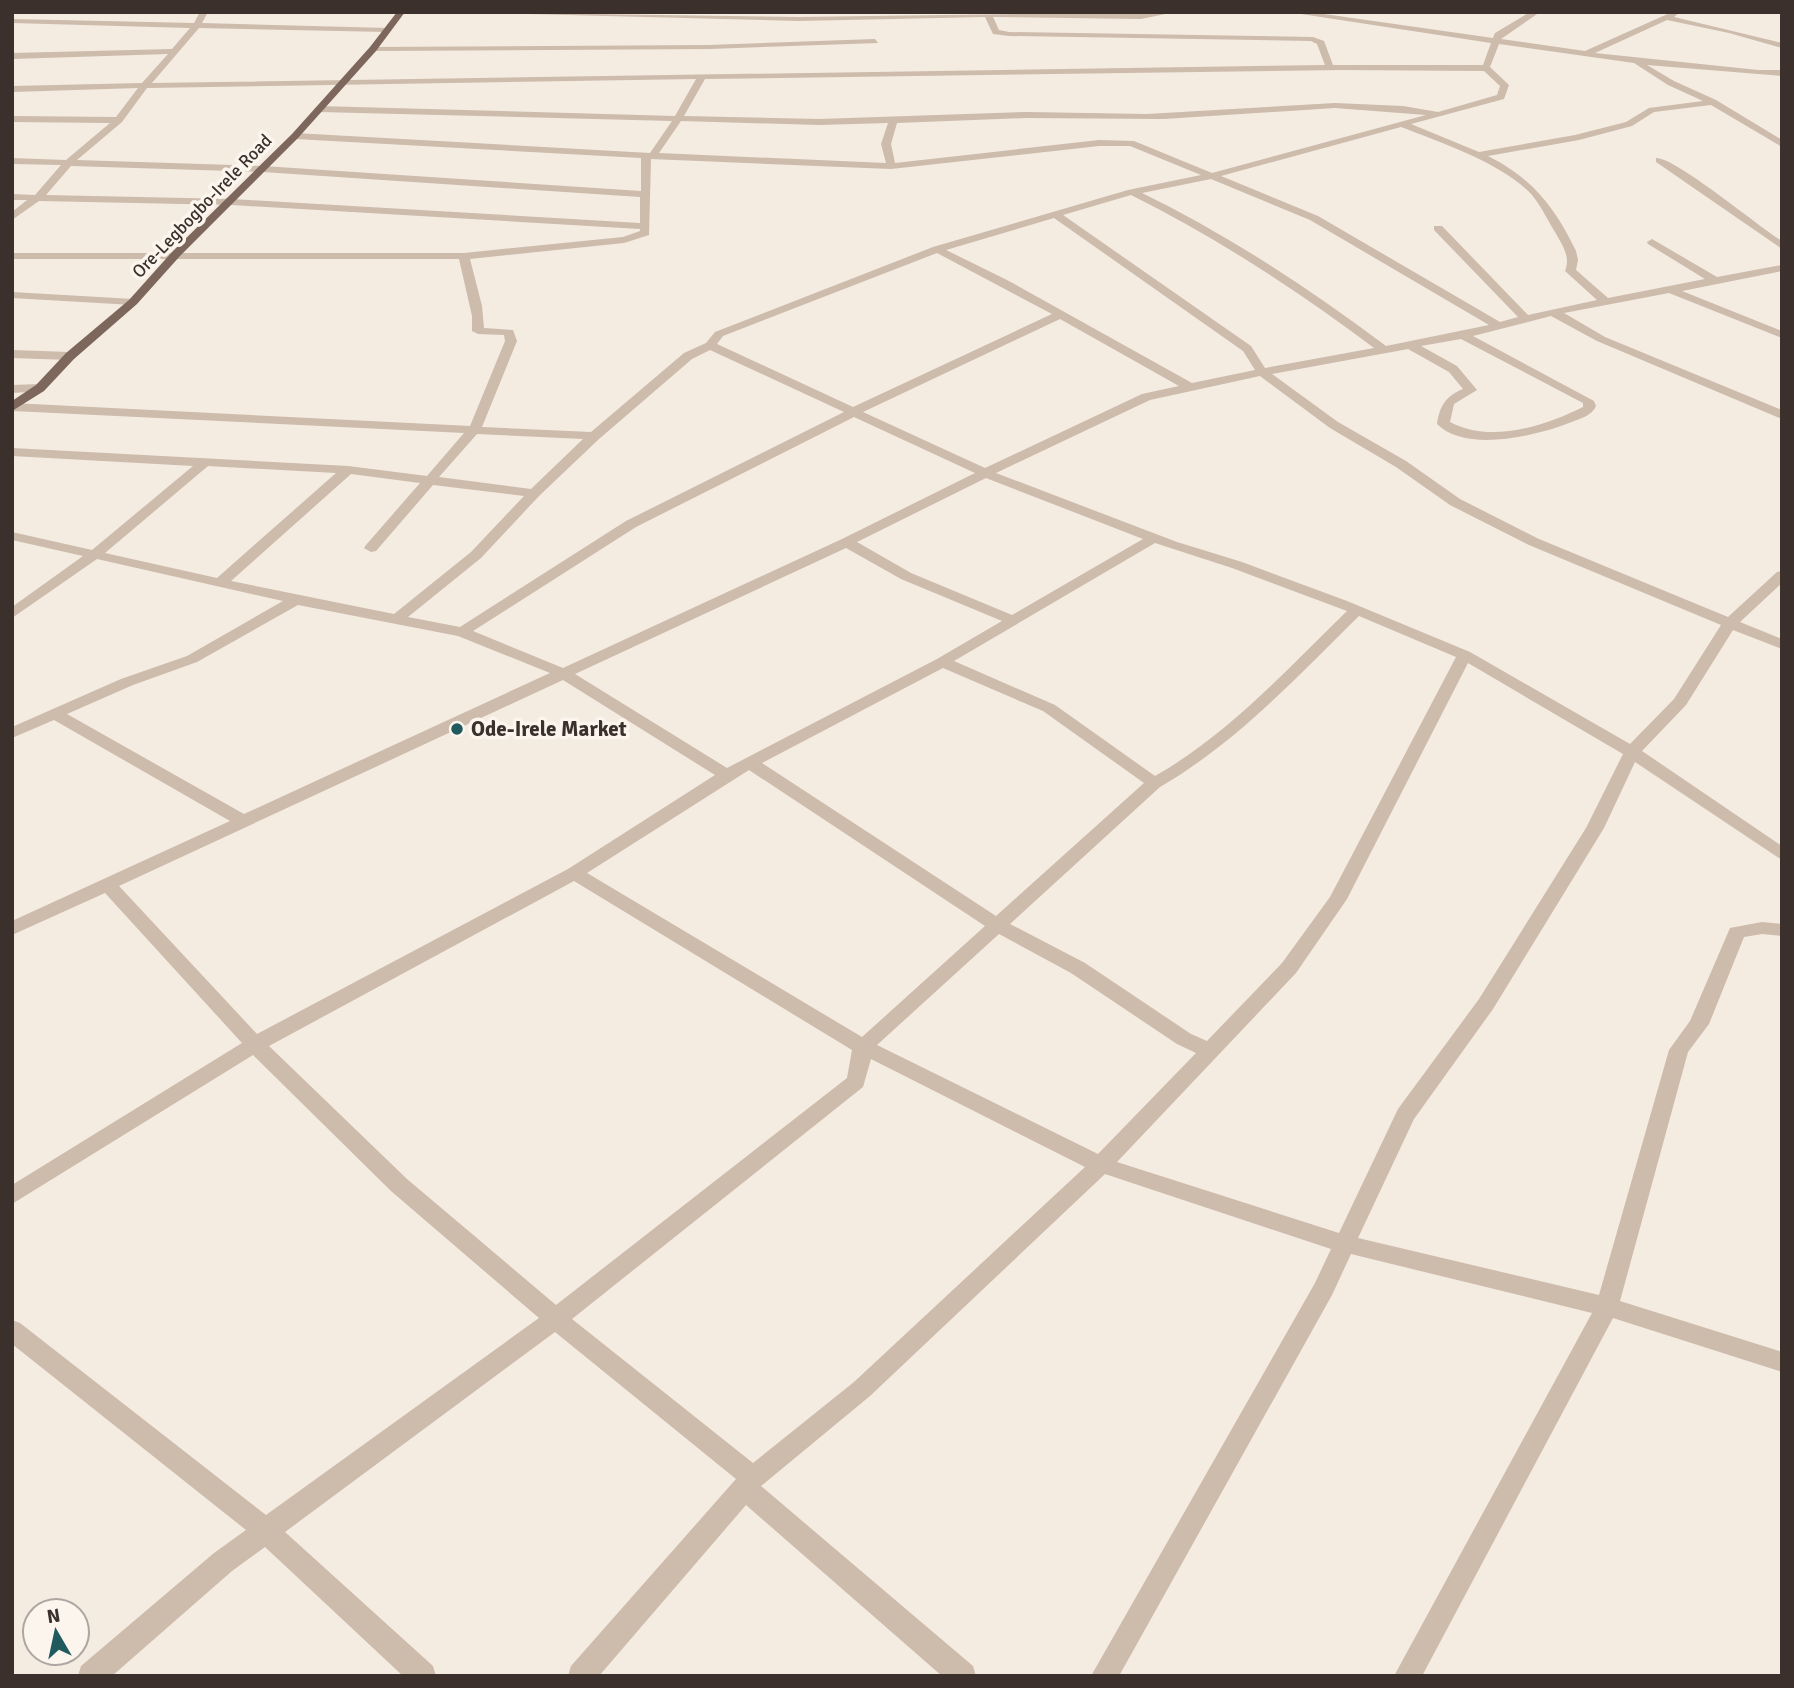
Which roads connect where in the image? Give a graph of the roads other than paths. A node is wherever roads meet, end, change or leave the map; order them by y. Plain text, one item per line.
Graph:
1 (99, 12) edge
2 (204, 12) edge
3 (401, 12) edge
4 (459, 12) edge
5 (1171, 12) edge
6 (1292, 12) edge
7 (1679, 12) edge
8 (1520, 14) edge
9 (1534, 14) edge
10 (988, 15) junction
11 (1667, 18) junction
12 (12, 21) edge
13 (82, 24) junction
14 (196, 26) junction
15 (388, 30) junction
16 (875, 41) dead end
17 (1497, 41) junction
18 (1782, 46) edge
19 (373, 49) junction
20 (175, 51) junction
21 (1588, 53) junction
22 (12, 56) edge
23 (1635, 61) junction
24 (1330, 68) junction
25 (1486, 68) junction
26 (1758, 73) junction
27 (1782, 73) edge
28 (703, 75) junction
29 (346, 81) junction
30 (1782, 82) edge
31 (145, 85) junction
32 (12, 89) edge
33 (1713, 102) junction
34 (319, 109) junction
35 (1441, 115) junction
36 (12, 119) edge
37 (120, 120) junction
38 (678, 120) junction
39 (893, 122) junction
40 (1404, 125) junction
41 (295, 136) junction
42 (1782, 144) edge
43 (649, 156) junction
44 (1474, 156) junction
45 (1659, 160) dead end
46 (12, 161) edge
47 (69, 162) junction
48 (891, 166) junction
49 (263, 169) junction
50 (1212, 176) junction
51 (1132, 192) junction
52 (646, 194) junction
53 (12, 197) edge
54 (39, 197) junction
55 (232, 202) junction
56 (1056, 215) junction
57 (12, 217) edge
58 (643, 226) junction
59 (1438, 228) dead end
60 (1652, 242) dead end
61 (1782, 246) edge
62 (937, 249) junction
63 (176, 254) junction
64 (12, 256) edge
65 (464, 256) junction
66 (1780, 270) edge
67 (1715, 281) junction
68 (1673, 291) junction
69 (12, 295) edge
70 (133, 302) junction
71 (1606, 302) junction
72 (1553, 312) junction
73 (1061, 314) junction
74 (1525, 318) junction
75 (1497, 325) junction
76 (1463, 335) junction
77 (1782, 335) edge
78 (710, 345) junction
79 (1410, 345) junction
80 (1384, 350) junction
81 (12, 354) edge
82 (70, 356) junction
83 (1262, 372) junction
84 (1189, 387) junction
85 (40, 388) junction
86 (12, 390) edge
87 (13, 407) edge
88 (855, 411) junction
89 (1782, 415) edge
90 (475, 428) junction
91 (594, 436) junction
92 (12, 452) edge
93 (203, 464) junction
94 (348, 470) junction
95 (987, 474) junction
96 (429, 478) junction
97 (534, 493) junction
98 (12, 536) edge
99 (1154, 538) junction
100 (847, 542) junction
101 (371, 548) dead end
102 (94, 555) junction
103 (1782, 575) edge
104 (221, 582) junction
105 (296, 600) junction
106 (1357, 610) junction
107 (12, 614) edge
108 (397, 619) junction
109 (1015, 621) junction
110 (1729, 625) junction
111 (462, 632) junction
112 (1782, 645) edge
113 (1465, 655) junction
114 (942, 662) junction
115 (562, 673) junction
116 (55, 714) junction
117 (12, 733) edge
118 (1632, 752) junction
119 (750, 763) junction
120 (727, 775) junction
121 (1154, 782) junction
122 (243, 821) junction
123 (1782, 854) edge
124 (573, 873) junction
125 (108, 885) junction
126 (996, 924) junction
127 (12, 929) edge
128 (1782, 930) edge
129 (254, 1045) junction
130 (863, 1047) junction
131 (1209, 1049) junction
132 (1101, 1165) junction
133 (12, 1196) edge
134 (1345, 1244) junction
135 (1607, 1307) junction
136 (555, 1319) junction
137 (12, 1330) edge
138 (1782, 1362) edge
139 (749, 1483) junction
140 (265, 1530) junction
141 (91, 1676) edge
142 (423, 1676) edge
143 (580, 1676) edge
144 (963, 1676) edge
145 (1104, 1676) edge
146 (1408, 1676) edge

1 - 13 street
2 - 14 street
3 - 15 main road, Ore-Legbogbo-Irele Road
4 - 10 street
5 - 10 street
6 - 17 street
7 - 11 street
8 - 9 street
9 - 17 street
10 - 24 street
11 - 18 street
11 - 21 street
12 - 13 street
13 - 14 street
14 - 15 street
14 - 20 street
15 - 19 main road, Ore-Legbogbo-Irele Road
16 - 19 street
17 - 21 street
17 - 25 street
19 - 29 main road, Ore-Legbogbo-Irele Road
20 - 22 street
20 - 31 street
21 - 23 street
23 - 26 street
23 - 33 street
24 - 25 street
24 - 28 street
25 - 35 street
26 - 27 street
26 - 30 street
28 - 29 street
28 - 38 street
29 - 31 street
29 - 34 main road, Ore-Legbogbo-Irele Road
31 - 32 street
31 - 37 street
33 - 42 street
33 - 44 street
34 - 38 street
34 - 41 main road, Ore-Legbogbo-Irele Road
35 - 39 street
35 - 40 street
36 - 37 street
37 - 47 street
38 - 39 street
38 - 43 street
39 - 48 street
40 - 44 street
40 - 50 street
41 - 43 street
41 - 49 main road, Ore-Legbogbo-Irele Road
43 - 48 street
43 - 52 street
44 - 71 street
45 - 61 street
46 - 47 street
47 - 49 street
47 - 54 street
48 - 50 street
49 - 52 street
49 - 55 main road, Ore-Legbogbo-Irele Road
50 - 51 street
50 - 75 street
51 - 56 street
51 - 80 street
52 - 58 street
53 - 54 street
54 - 55 street
54 - 57 street
55 - 58 street
55 - 63 main road, Ore-Legbogbo-Irele Road
56 - 62 street
56 - 83 street
58 - 65 street
59 - 74 street
60 - 67 street
62 - 73 street
62 - 78 street
63 - 64 street
63 - 65 street
63 - 70 main road, Ore-Legbogbo-Irele Road
65 - 90 street
66 - 67 street
67 - 68 street
68 - 71 street
68 - 77 street
69 - 70 street
70 - 82 main road, Ore-Legbogbo-Irele Road
71 - 72 street
72 - 74 street
72 - 89 street
73 - 84 street
73 - 88 street
74 - 75 street
75 - 76 street
76 - 79 street
76 - 79 street
78 - 88 street
78 - 91 street
79 - 80 street
80 - 83 street
81 - 82 street
82 - 85 main road, Ore-Legbogbo-Irele Road
83 - 84 street
83 - 110 street
84 - 95 street
85 - 86 street
85 - 87 main road, Ore-Legbogbo-Irele Road
87 - 90 street
88 - 95 street
88 - 111 street
90 - 91 street
90 - 96 street
91 - 97 street
92 - 93 street
93 - 94 street
93 - 102 street
94 - 96 street
94 - 104 street
95 - 99 street
95 - 100 street
96 - 97 street
96 - 101 street
97 - 108 street
98 - 102 street
99 - 106 street
99 - 109 street
100 - 109 street
100 - 115 street
102 - 104 street
102 - 107 street
103 - 110 street
104 - 105 street
105 - 108 street
105 - 116 street
106 - 113 street
106 - 121 street
108 - 111 street
109 - 114 street
110 - 112 street
110 - 118 street
111 - 115 street
113 - 118 street
113 - 131 street
114 - 119 street
114 - 121 street
115 - 120 street
115 - 122 street
116 - 117 street
116 - 122 street
118 - 123 street
118 - 134 street
119 - 120 street
119 - 126 street
120 - 124 street
121 - 126 street
122 - 125 street
124 - 129 street
124 - 130 street
125 - 127 street
125 - 129 street
126 - 130 street
126 - 131 street
128 - 135 street
129 - 133 street
129 - 136 street
130 - 132 street
130 - 136 street
131 - 132 street
132 - 134 street
132 - 139 street
134 - 135 street
134 - 145 street
135 - 138 street
135 - 146 street
136 - 139 street
136 - 140 street
137 - 140 street
139 - 143 street
139 - 144 street
140 - 141 street
140 - 142 street

